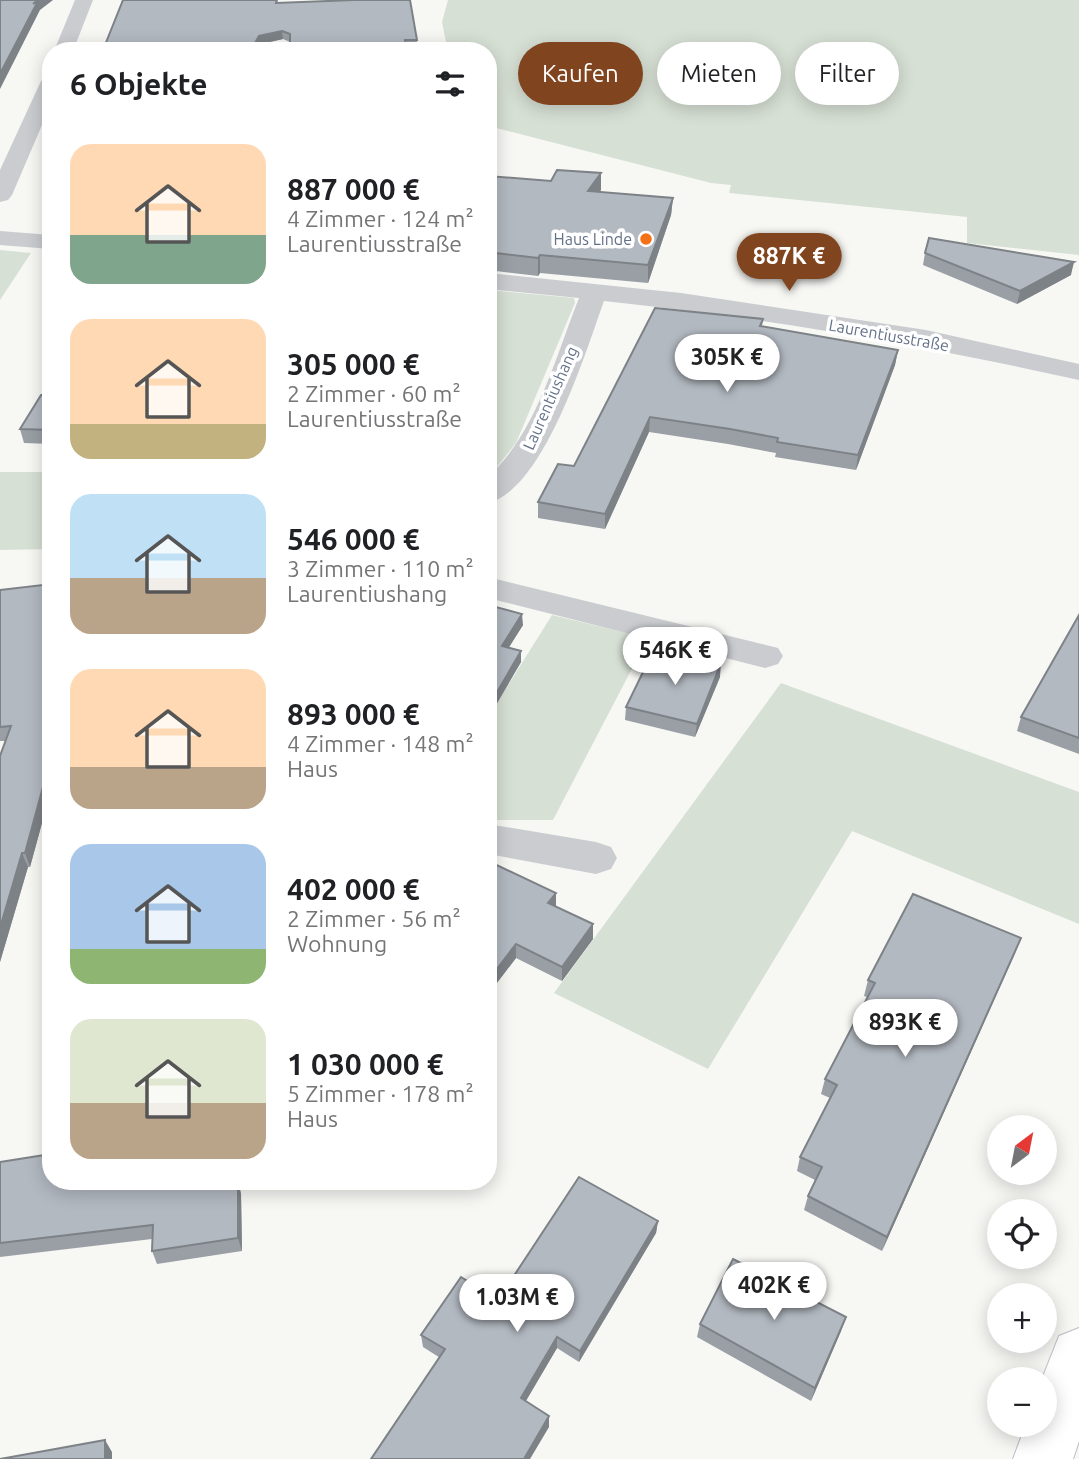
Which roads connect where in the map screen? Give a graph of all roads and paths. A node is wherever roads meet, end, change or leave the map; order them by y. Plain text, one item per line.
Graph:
1 (84, 0) edge
2 (67, 42) edge
3 (42, 101) edge
4 (0, 195) edge
5 (0, 238) edge
6 (42, 241) edge
7 (497, 282) edge
8 (595, 290) junction
9 (1079, 372) edge
10 (497, 487) edge
11 (497, 589) edge
12 (765, 656) dead end
13 (497, 841) edge
14 (596, 858) dead end
15 (1079, 1356) edge
16 (1043, 1459) edge

1 - 2 street
3 - 4 street
5 - 6 street
7 - 8 street, Laurentiusstraße
8 - 9 street, Laurentiusstraße
8 - 10 street, Laurentiushang
11 - 12 street
13 - 14 street
15 - 16 main road

